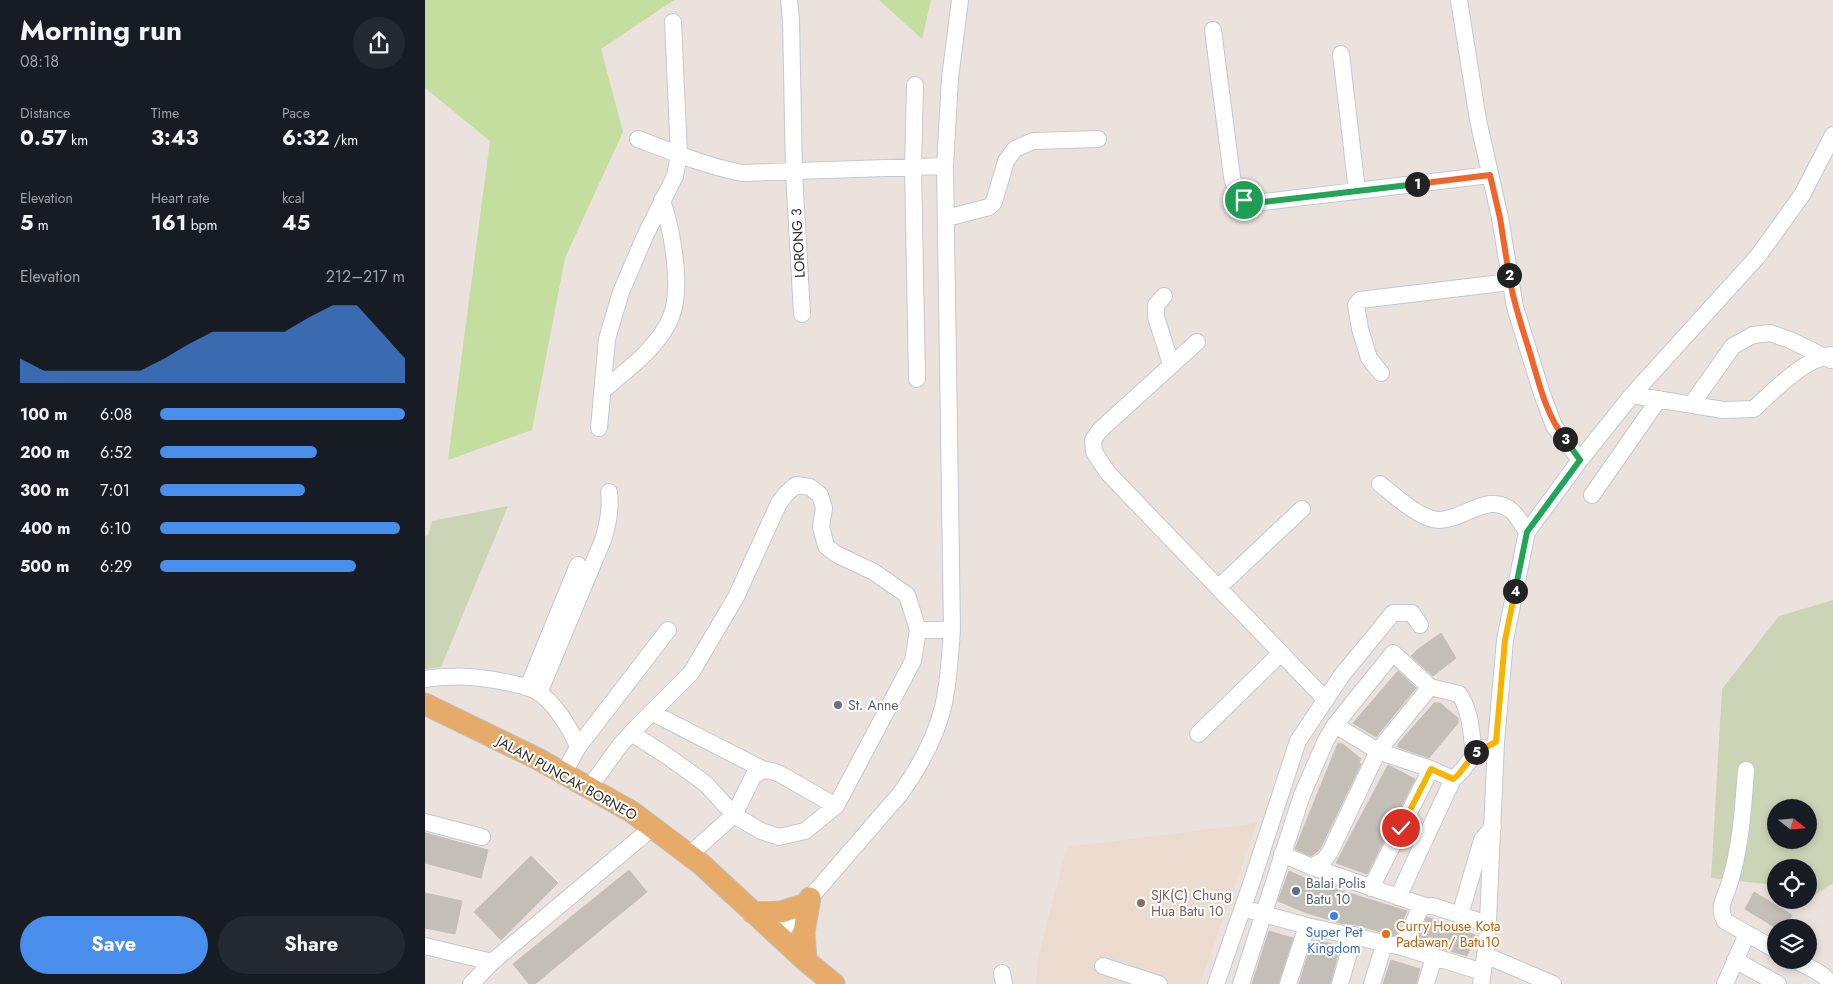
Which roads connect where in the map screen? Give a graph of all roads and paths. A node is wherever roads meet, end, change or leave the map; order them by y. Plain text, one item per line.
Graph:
1 (789, 0) edge
2 (960, 0) edge
3 (1459, 0) edge
4 (673, 22) dead end
5 (1213, 30) dead end
6 (1341, 54) dead end
7 (915, 85) dead end
8 (1833, 135) edge
9 (638, 138) dead end
10 (1098, 139) dead end
11 (679, 155) junction
12 (913, 166) junction
13 (945, 166) junction
14 (794, 172) junction
15 (1490, 175) junction
16 (1357, 191) junction
17 (662, 200) junction
18 (947, 218) junction
19 (1510, 282) junction
20 (1165, 296) dead end
21 (803, 314) dead end
22 (1197, 342) dead end
23 (1830, 357) edge
24 (1171, 364) junction
25 (1381, 373) dead end
26 (917, 379) dead end
27 (603, 390) junction
28 (1632, 395) junction
29 (1659, 400) junction
30 (1691, 405) junction
31 (599, 428) dead end
32 (1580, 460) junction
33 (1380, 484) dead end
34 (609, 492) dead end
35 (1592, 495) dead end
36 (1302, 509) dead end
37 (1527, 532) junction
38 (578, 565) dead end
39 (1219, 587) junction
40 (1420, 625) dead end
41 (668, 630) dead end
42 (918, 630) junction
43 (952, 630) junction
44 (1281, 653) junction
45 (425, 679) edge
46 (1430, 687) junction
47 (534, 690) junction
48 (1326, 700) junction
49 (425, 704) edge
50 (651, 712) junction
51 (1335, 725) junction
52 (636, 728) junction
53 (1199, 734) dead end
54 (1496, 742) junction
55 (578, 747) junction
56 (1378, 751) junction
57 (1474, 754) junction
58 (1431, 769) junction
59 (764, 770) junction
60 (1746, 770) dead end
61 (564, 773) junction
62 (1453, 779) junction
63 (589, 788) junction
64 (836, 806) junction
65 (734, 815) junction
66 (425, 822) edge
67 (653, 827) junction
68 (1493, 827) junction
69 (482, 837) dead end
70 (1283, 854) junction
71 (689, 855) junction
72 (1312, 867) junction
73 (1371, 888) junction
74 (1398, 897) junction
75 (806, 902) junction
76 (1425, 906) junction
77 (1243, 908) junction
78 (753, 913) junction
79 (1263, 914) junction
80 (1460, 915) junction
81 (1488, 924) junction
82 (1307, 926) junction
83 (1747, 934) junction
84 (778, 935) junction
85 (1354, 935) junction
86 (1385, 942) junction
87 (1767, 945) edge
88 (425, 946) edge
89 (1402, 946) junction
90 (1485, 955) junction
91 (1434, 957) junction
92 (1735, 960) junction
93 (806, 961) junction
94 (492, 962) junction
95 (1103, 966) dead end
96 (1811, 969) edge
97 (1519, 977) edge
98 (1482, 978) edge
99 (471, 984) edge
100 (834, 984) edge
101 (1159, 984) edge
102 (1216, 984) edge
103 (1241, 984) edge
104 (1288, 984) edge
105 (1340, 984) edge
106 (1372, 984) edge
107 (1426, 984) edge
108 (1553, 984) edge
109 (1725, 984) edge
110 (1778, 984) edge
111 (1830, 984) edge

1 - 14 street, LORONG 3
2 - 13 street
3 - 15 street
4 - 11 street
5 - 16 street
6 - 16 street
7 - 12 street
8 - 28 street
9 - 11 street
10 - 18 street
11 - 14 street
11 - 17 street
12 - 13 street
12 - 14 street
12 - 26 street
13 - 18 street
14 - 21 street, LORONG 3
15 - 16 street
15 - 19 street
17 - 27 street
17 - 27 street
18 - 43 street
19 - 25 street
19 - 32 street
20 - 24 street
22 - 24 street
23 - 30 street
23 - 30 street
24 - 39 street
27 - 31 street
28 - 29 street
28 - 32 street
29 - 30 street
29 - 35 street
32 - 37 street
33 - 37 street
34 - 47 street
36 - 39 street
37 - 54 street
38 - 47 street
39 - 44 street
40 - 48 street
41 - 55 street
42 - 43 street
42 - 50 street
42 - 64 street
43 - 75 street
44 - 48 street
44 - 53 street
45 - 47 street
46 - 51 street
46 - 56 street
46 - 57 street
47 - 55 street
48 - 77 street
49 - 61 main road, JALAN PUNCAK BORNEO
50 - 52 street
50 - 59 street
51 - 56 street
51 - 70 street
52 - 63 street
52 - 65 street
54 - 57 street
54 - 68 street
55 - 61 street
56 - 58 street
56 - 72 street
57 - 62 street
58 - 62 street
58 - 73 street
59 - 64 street
59 - 65 street
60 - 83 street
61 - 63 main road, JALAN PUNCAK BORNEO
62 - 74 street
63 - 67 main road, JALAN PUNCAK BORNEO
64 - 65 street
65 - 71 street
66 - 69 street
67 - 71 main road, JALAN PUNCAK BORNEO
67 - 94 street
68 - 80 street
68 - 81 street
70 - 72 street
70 - 79 street
71 - 78 main road, JALAN PUNCAK BORNEO
72 - 73 street
73 - 74 street
74 - 76 street
75 - 78 main road
75 - 84 street
75 - 93 main road
76 - 80 street
76 - 89 street
77 - 79 street
77 - 102 street
78 - 84 main road, JALAN PUNCAK BORNEO
79 - 82 street
79 - 103 street
80 - 81 street
81 - 90 street
82 - 85 street
82 - 104 street
83 - 87 street
83 - 92 street
84 - 93 main road, JALAN PUNCAK BORNEO
85 - 86 street
85 - 105 street
86 - 89 street
86 - 106 street
88 - 94 street
89 - 91 street
90 - 97 street
90 - 98 street
91 - 98 street
91 - 107 street
92 - 109 street
92 - 110 street
93 - 100 main road, JALAN PUNCAK BORNEO
94 - 99 street
95 - 101 street
96 - 111 street
97 - 108 street

